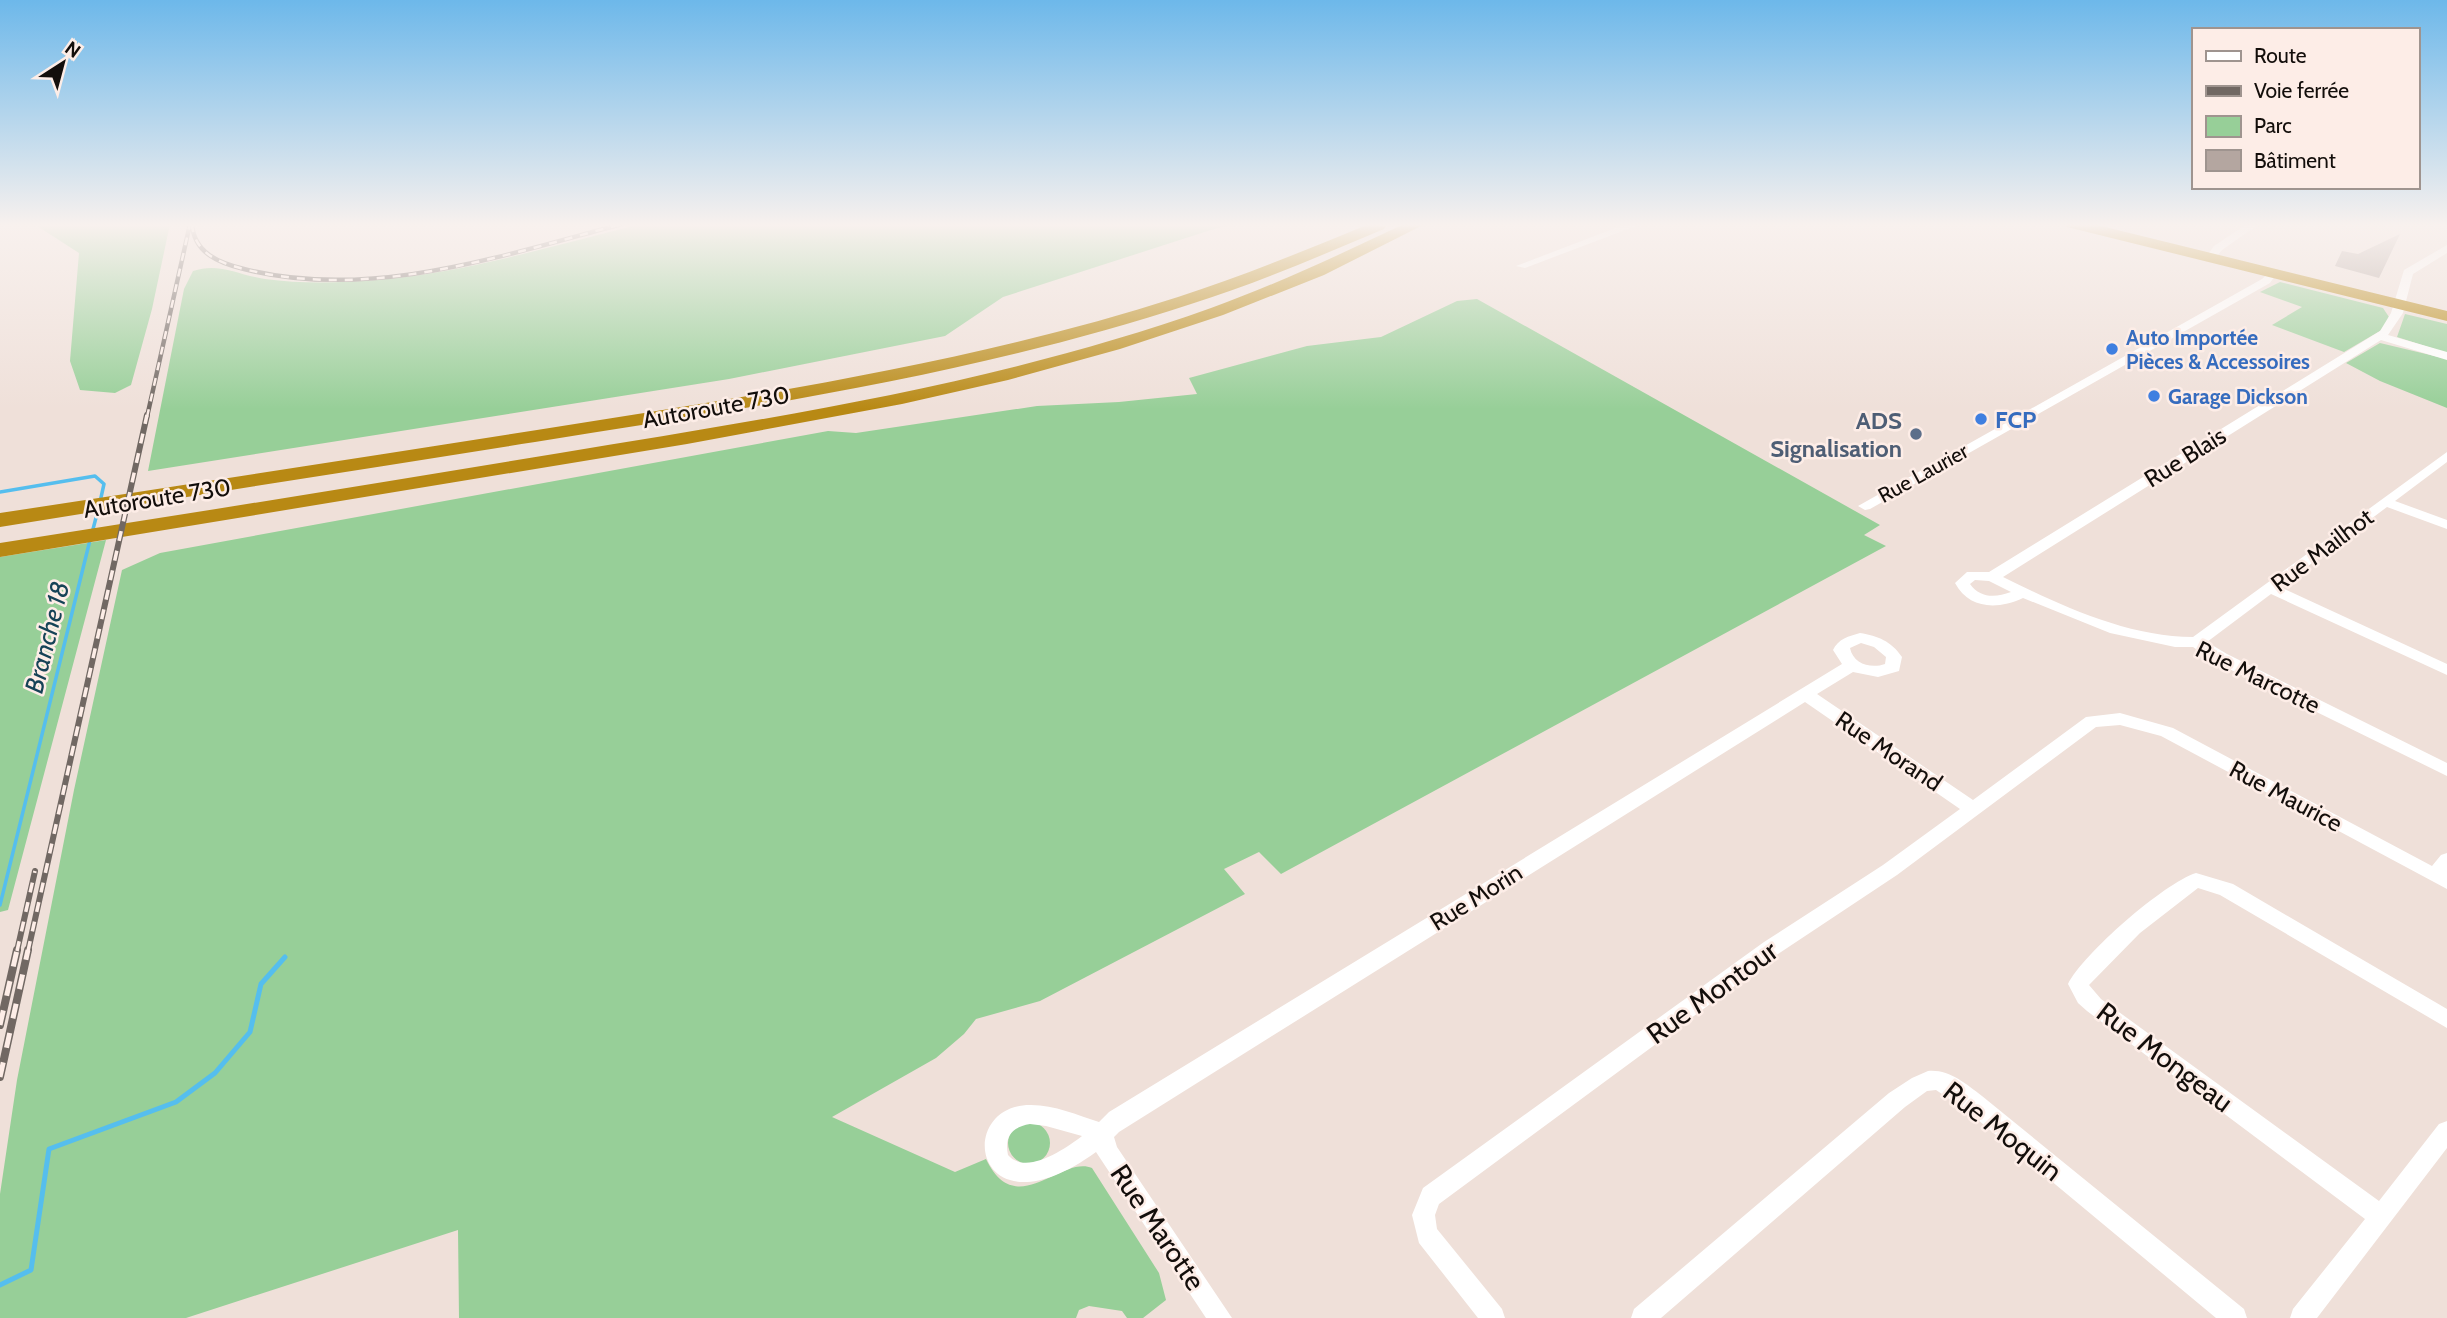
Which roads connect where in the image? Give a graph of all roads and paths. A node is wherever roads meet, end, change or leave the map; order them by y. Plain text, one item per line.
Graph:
1 (1226, 286) edge
2 (1281, 286) edge
3 (2258, 286) edge
4 (2323, 286) edge
5 (2404, 286) edge
6 (2399, 304) junction
7 (2447, 316) edge
8 (2379, 337) junction
9 (2447, 356) edge
10 (2447, 456) edge
11 (2386, 502) junction
12 (1865, 506) dead end
13 (0, 520) edge
14 (2447, 525) edge
15 (0, 550) edge
16 (1992, 577) junction
17 (2270, 588) junction
18 (2022, 593) junction
19 (2196, 642) junction
20 (2447, 652) edge
21 (1853, 665) dead end
22 (2441, 667) edge
23 (1805, 694) junction
24 (2120, 719) joint
25 (2447, 770) edge
26 (1972, 808) junction
27 (2447, 860) edge
28 (2441, 879) edge
29 (2447, 1019) edge
30 (2447, 1131) edge
31 (1103, 1134) joint
32 (2381, 1216) junction
33 (1220, 1318) edge
34 (1493, 1318) edge
35 (1643, 1318) edge
36 (2235, 1318) edge
37 (2302, 1318) edge

1 - 13 highway, Autoroute 730
2 - 15 highway, Autoroute 730
3 - 12 street, Rue Laurier
4 - 6 highway
5 - 6 street, Rue Blais
6 - 7 highway
6 - 8 street, Rue Blais
8 - 9 street
8 - 16 street, Rue Blais
10 - 11 street, Rue Mailhot
11 - 14 street
11 - 17 street, Rue Mailhot
16 - 18 street, Rue Marcotte
16 - 18 street
17 - 19 street, Rue Mailhot
17 - 22 street
18 - 19 street, Rue Marcotte
19 - 25 street, Rue Marcotte
20 - 22 street
21 - 23 street, Rue Morin
23 - 26 street, Rue Morand
23 - 31 street, Rue Morin
24 - 26 street, Rue Montour
24 - 28 street, Rue Maurice
26 - 34 street, Rue Montour
27 - 28 street
29 - 32 street, Rue Mongeau
30 - 32 street
31 - 33 street, Rue Marotte
32 - 37 street
35 - 36 street, Rue Moquin

